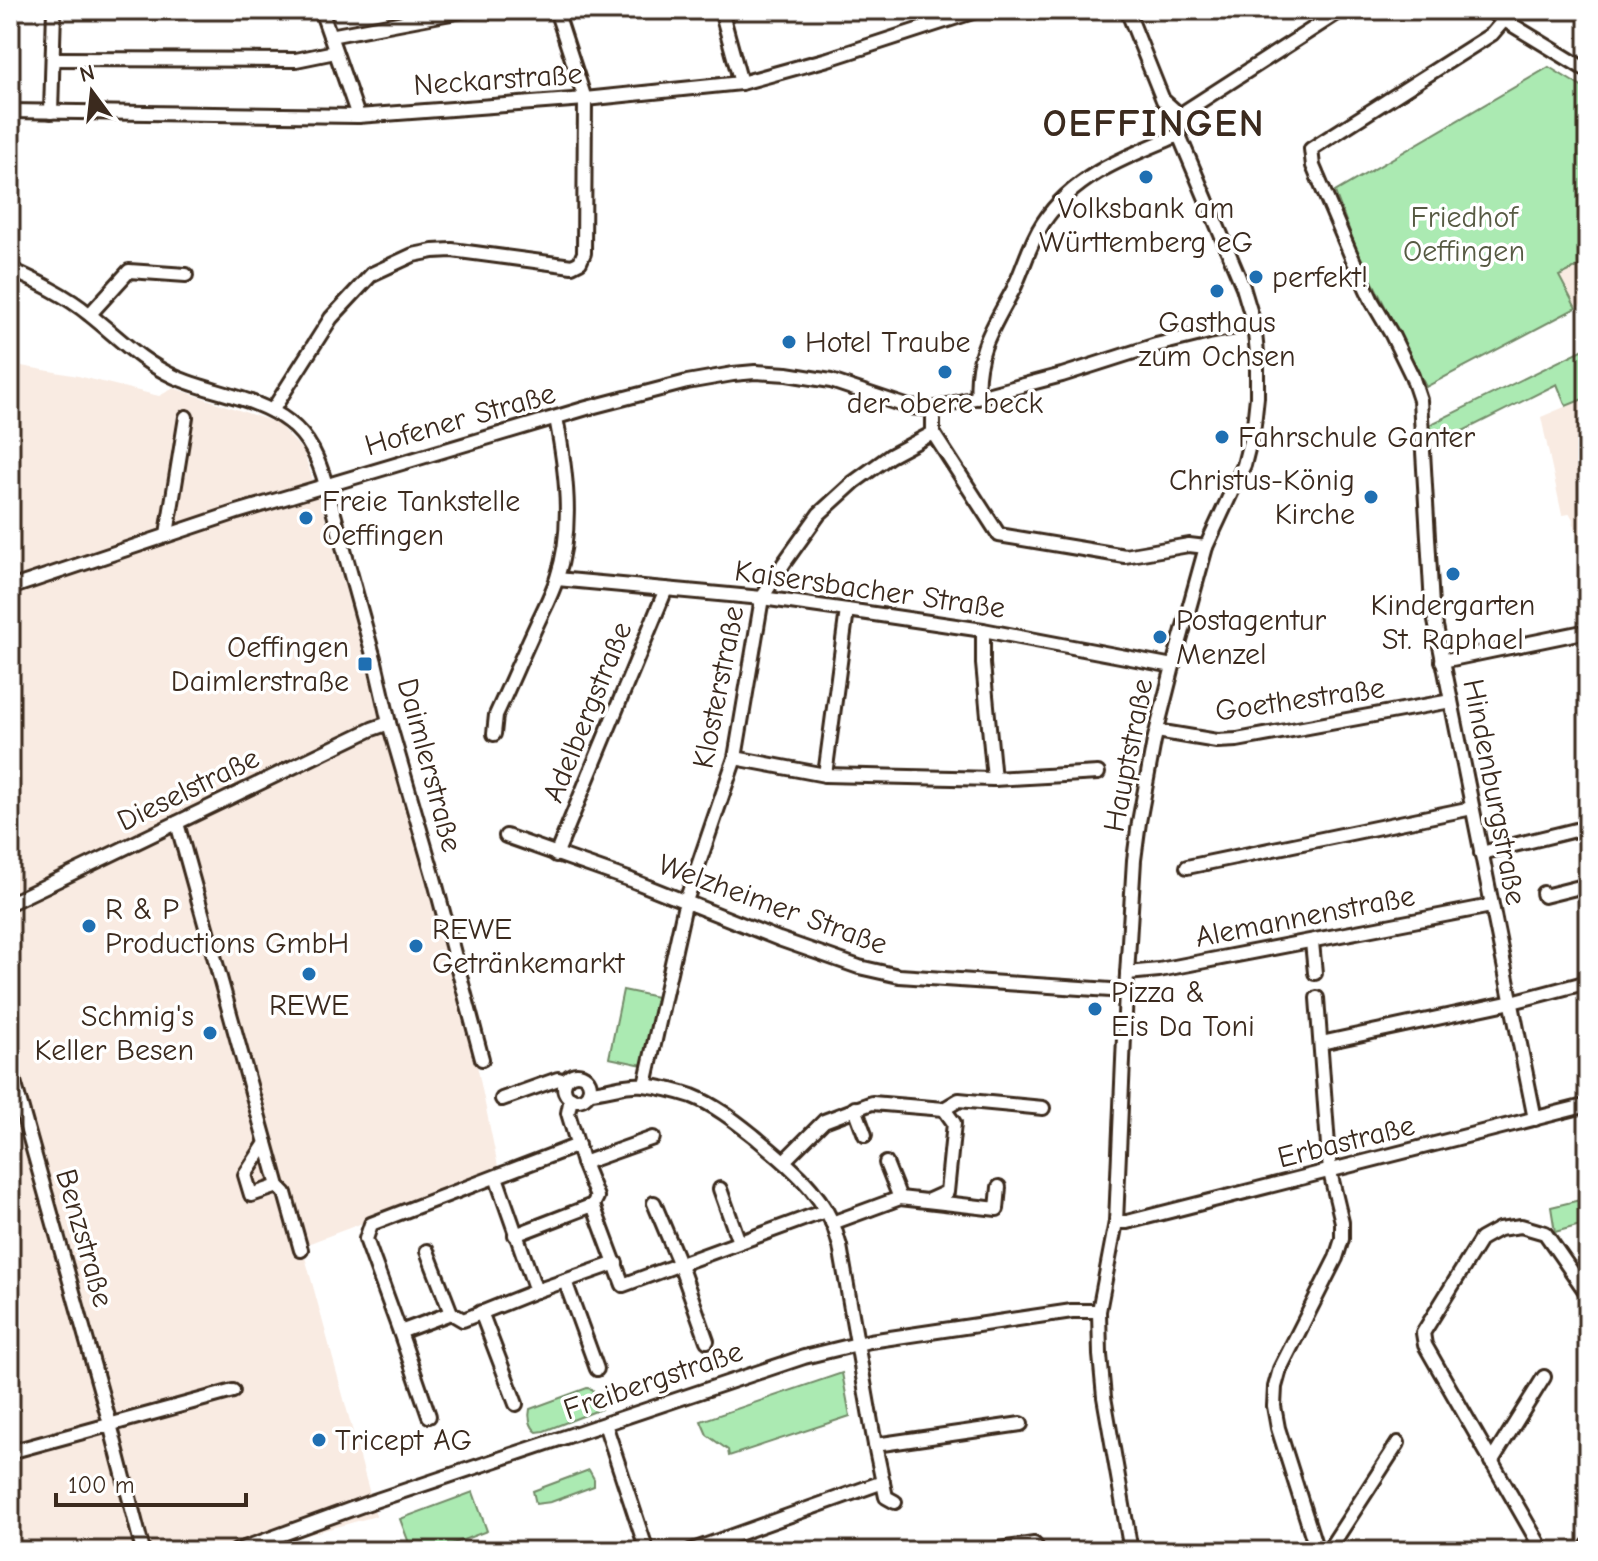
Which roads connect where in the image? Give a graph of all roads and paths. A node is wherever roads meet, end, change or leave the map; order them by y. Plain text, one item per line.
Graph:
1 (54, 10) edge
2 (321, 10) edge
3 (467, 10) edge
4 (556, 10) edge
5 (721, 10) edge
6 (979, 10) edge
7 (1127, 10) edge
8 (1342, 10) edge
9 (1488, 10) edge
10 (1504, 20) junction
11 (330, 36) junction
12 (335, 52) junction
13 (53, 59) junction
14 (1588, 71) edge
15 (741, 83) junction
16 (585, 99) junction
17 (10, 111) edge
18 (51, 112) junction
19 (358, 116) junction
20 (1181, 116) junction
21 (1179, 135) junction
22 (10, 269) edge
23 (186, 275) dead end
24 (90, 314) junction
25 (1254, 324) junction
26 (978, 398) junction
27 (933, 409) junction
28 (272, 411) junction
29 (186, 417) dead end
30 (556, 418) junction
31 (933, 433) junction
32 (326, 485) junction
33 (167, 534) junction
34 (1206, 547) junction
35 (557, 579) junction
36 (10, 588) edge
37 (666, 589) junction
38 (762, 598) junction
39 (847, 610) junction
40 (983, 630) junction
41 (1588, 631) edge
42 (1442, 661) junction
43 (1173, 666) junction
44 (1451, 701) junction
45 (389, 723) junction
46 (1157, 731) junction
47 (494, 734) dead end
48 (735, 758) junction
49 (1098, 773) dead end
50 (825, 775) junction
51 (994, 779) junction
52 (1472, 808) junction
53 (177, 823) junction
54 (1588, 827) edge
55 (506, 836) dead end
56 (1481, 853) junction
57 (556, 855) junction
58 (1187, 867) dead end
59 (1588, 885) edge
60 (1543, 893) dead end
61 (10, 903) edge
62 (685, 905) junction
63 (1491, 906) junction
64 (1312, 942) junction
65 (1127, 973) junction
66 (1315, 973) dead end
67 (1588, 982) edge
68 (1126, 991) junction
69 (1317, 998) dead end
70 (1512, 1002) junction
71 (1321, 1043) junction
72 (482, 1059) dead end
73 (10, 1067) edge
74 (565, 1081) junction
75 (645, 1085) junction
76 (589, 1092) junction
77 (571, 1098) junction
78 (502, 1099) dead end
79 (1588, 1105) edge
80 (855, 1108) junction
81 (1043, 1108) dead end
82 (944, 1109) junction
83 (1535, 1119) junction
84 (865, 1135) dead end
85 (653, 1138) dead end
86 (266, 1143) junction
87 (578, 1145) junction
88 (784, 1161) junction
89 (583, 1163) junction
90 (886, 1163) dead end
91 (1330, 1172) junction
92 (496, 1177) junction
93 (278, 1186) junction
94 (999, 1187) dead end
95 (720, 1189) dead end
96 (900, 1198) junction
97 (927, 1201) junction
98 (654, 1203) dead end
99 (593, 1205) junction
100 (829, 1217) junction
101 (1116, 1222) junction
102 (515, 1235) junction
103 (739, 1242) junction
104 (301, 1250) dead end
105 (427, 1251) dead end
106 (616, 1263) junction
107 (680, 1265) junction
108 (565, 1281) junction
109 (536, 1291) junction
110 (1588, 1295) edge
111 (1099, 1311) junction
112 (481, 1312) junction
113 (451, 1313) junction
114 (400, 1332) junction
115 (707, 1341) dead end
116 (857, 1343) junction
117 (597, 1369) dead end
118 (1544, 1377) dead end
119 (233, 1391) dead end
120 (516, 1404) dead end
121 (429, 1416) dead end
122 (110, 1424) junction
123 (605, 1424) junction
124 (1021, 1424) dead end
125 (1398, 1443) dead end
126 (875, 1445) junction
127 (10, 1452) edge
128 (1491, 1462) junction
129 (883, 1482) junction
130 (895, 1502) dead end
131 (1588, 1545) edge
132 (143, 1551) edge
133 (236, 1551) edge
134 (647, 1551) edge
135 (690, 1551) edge
136 (985, 1551) edge
137 (1039, 1551) edge
138 (1130, 1551) edge
139 (1317, 1551) edge
140 (1328, 1551) edge
141 (1543, 1551) edge
142 (1584, 1551) edge

1 - 13 street
2 - 11 street
3 - 11 street
4 - 16 street
5 - 15 street
6 - 15 street, Neckarstraße
7 - 20 street
8 - 20 street
9 - 10 street
10 - 14 street
10 - 42 street, Hindenburgstraße
11 - 12 street
12 - 13 street
12 - 19 street
13 - 18 street
15 - 16 street, Neckarstraße
16 - 19 street, Neckarstraße
16 - 28 street
17 - 18 street, Neckarstraße
18 - 19 street, Neckarstraße
20 - 21 street
21 - 25 street, Hauptstraße
21 - 26 street
22 - 24 street, Daimlerstraße
23 - 24 street
24 - 28 street, Daimlerstraße
25 - 26 street
25 - 34 street, Hauptstraße
26 - 27 street
27 - 30 street, Hofener Straße
27 - 31 street
28 - 32 street, Daimlerstraße
29 - 33 street
30 - 32 street, Hofener Straße
30 - 35 street
31 - 34 street
31 - 38 street, Klosterstraße
32 - 33 street, Hofener Straße
32 - 45 street, Daimlerstraße
33 - 36 street, Hofener Straße
34 - 43 street, Hauptstraße
35 - 37 street, Kaisersbacher Straße
35 - 47 street
37 - 38 street, Kaisersbacher Straße
37 - 57 street, Adelbergstraße
38 - 39 street, Kaisersbacher Straße
38 - 48 street, Klosterstraße
39 - 40 street, Kaisersbacher Straße
39 - 50 street
40 - 43 street, Kaisersbacher Straße
40 - 51 street
41 - 42 street
42 - 44 street, Hindenburgstraße
43 - 46 street, Hauptstraße
44 - 46 street, Goethestraße
44 - 52 street, Hindenburgstraße
45 - 53 street, Dieselstraße
45 - 72 street, Daimlerstraße
46 - 65 street, Hauptstraße
48 - 50 street
48 - 62 street, Klosterstraße
49 - 51 street
50 - 51 street
52 - 56 street, Hindenburgstraße
52 - 58 street
53 - 61 street, Dieselstraße
53 - 86 street
54 - 56 street
55 - 57 street, Welzheimer Straße
56 - 63 street, Hindenburgstraße
57 - 62 street, Welzheimer Straße
59 - 60 street
62 - 68 street, Welzheimer Straße
62 - 75 street, Klosterstraße
63 - 64 street, Alemannenstraße
63 - 70 street, Hindenburgstraße
64 - 65 street, Alemannenstraße
64 - 66 street
65 - 68 street, Hauptstraße
67 - 70 street
68 - 101 street, Hauptstraße
69 - 71 street
70 - 71 street
70 - 83 street, Hindenburgstraße
71 - 91 street
73 - 122 street, Benzstraße
74 - 76 street
74 - 77 street
74 - 78 street
75 - 76 street
75 - 88 street
76 - 77 street
77 - 87 street
79 - 83 street, Erbastraße
80 - 82 street
80 - 84 street
80 - 88 street
81 - 82 street
82 - 97 street
83 - 91 street, Erbastraße
85 - 89 street
86 - 93 street
86 - 93 street
87 - 89 street
87 - 92 street
88 - 100 street
89 - 99 street
90 - 96 street
91 - 101 street, Erbastraße
91 - 139 street
92 - 102 street
92 - 114 street
93 - 104 street
94 - 97 street
95 - 103 street
96 - 97 street
96 - 100 street
98 - 107 street
99 - 102 street
99 - 106 street
100 - 103 street
100 - 116 street
101 - 111 street, Hauptstraße
102 - 109 street
103 - 107 street
105 - 113 street
106 - 107 street
106 - 108 street
107 - 115 street
108 - 109 street
108 - 117 street
109 - 112 street
110 - 128 street
111 - 116 street, Freibergstraße
111 - 138 street, Hauptstraße
112 - 113 street
112 - 120 street
113 - 114 street
114 - 121 street
116 - 123 street, Freibergstraße
116 - 126 street
118 - 128 street
119 - 122 street
122 - 127 street
122 - 132 street, Benzstraße
123 - 133 street, Freibergstraße
123 - 134 street
124 - 126 street
125 - 140 street
126 - 129 street
128 - 141 street
129 - 130 street
129 - 135 street
131 - 142 street
136 - 137 street

